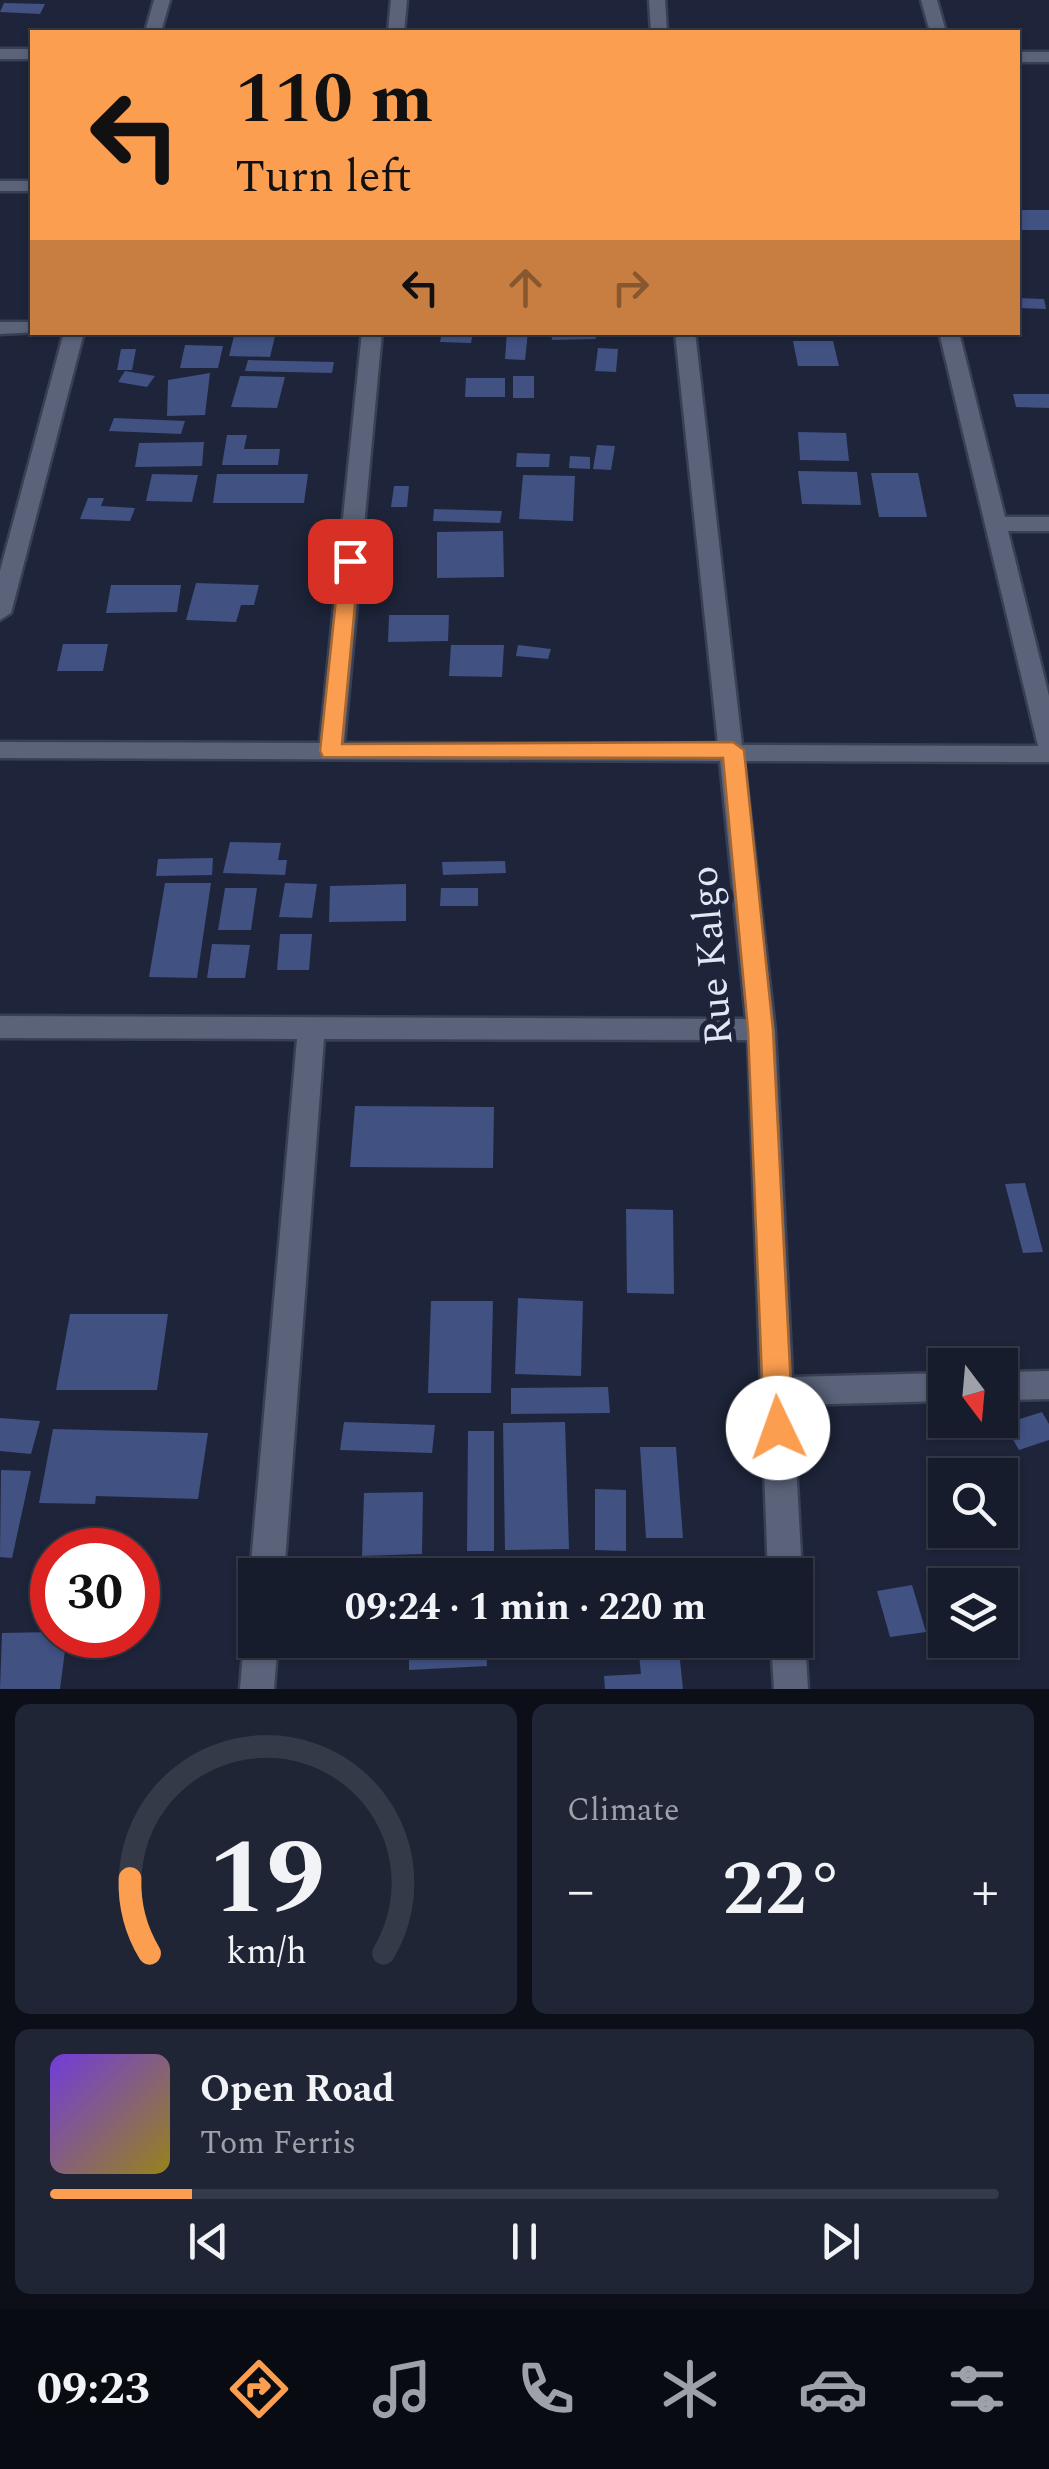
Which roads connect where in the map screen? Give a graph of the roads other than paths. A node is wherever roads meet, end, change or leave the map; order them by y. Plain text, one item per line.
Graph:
1 (162, 0) edge
2 (399, 0) edge
3 (656, 0) edge
4 (929, 0) edge
5 (154, 30) edge
6 (396, 30) edge
7 (659, 30) edge
8 (937, 30) edge
9 (0, 54) edge
10 (30, 54) edge
11 (1020, 57) edge
12 (1049, 57) edge
13 (0, 186) edge
14 (30, 186) edge
15 (0, 328) edge
16 (30, 328) edge
17 (73, 335) edge
18 (372, 335) edge
19 (685, 335) edge
20 (950, 335) edge
21 (996, 524) junction
22 (1049, 524) edge
23 (0, 613) edge
24 (1049, 744) edge
25 (0, 750) edge
26 (733, 750) junction
27 (331, 751) junction
28 (1049, 754) edge
29 (0, 1027) edge
30 (311, 1028) junction
31 (761, 1030) junction
32 (1018, 1386) edge
33 (1049, 1386) edge
34 (928, 1388) edge
35 (776, 1391) junction
36 (268, 1558) edge
37 (784, 1558) edge
38 (261, 1658) edge
39 (789, 1658) edge
40 (258, 1689) edge
41 (790, 1689) edge

1 - 5 street
2 - 6 street
3 - 7 street
4 - 8 street
9 - 10 street
11 - 12 street
13 - 14 street
15 - 16 street
17 - 23 street
18 - 27 street
19 - 26 street, Rue Kalgo
20 - 21 street
21 - 22 street
21 - 24 street
25 - 27 street
26 - 27 street
26 - 28 street
26 - 31 street, Rue Kalgo
29 - 30 street
30 - 31 street
30 - 36 street
31 - 35 street, Rue Kalgo
32 - 33 street
34 - 35 street
35 - 37 street, Rue Kalgo
38 - 40 street
39 - 41 street

